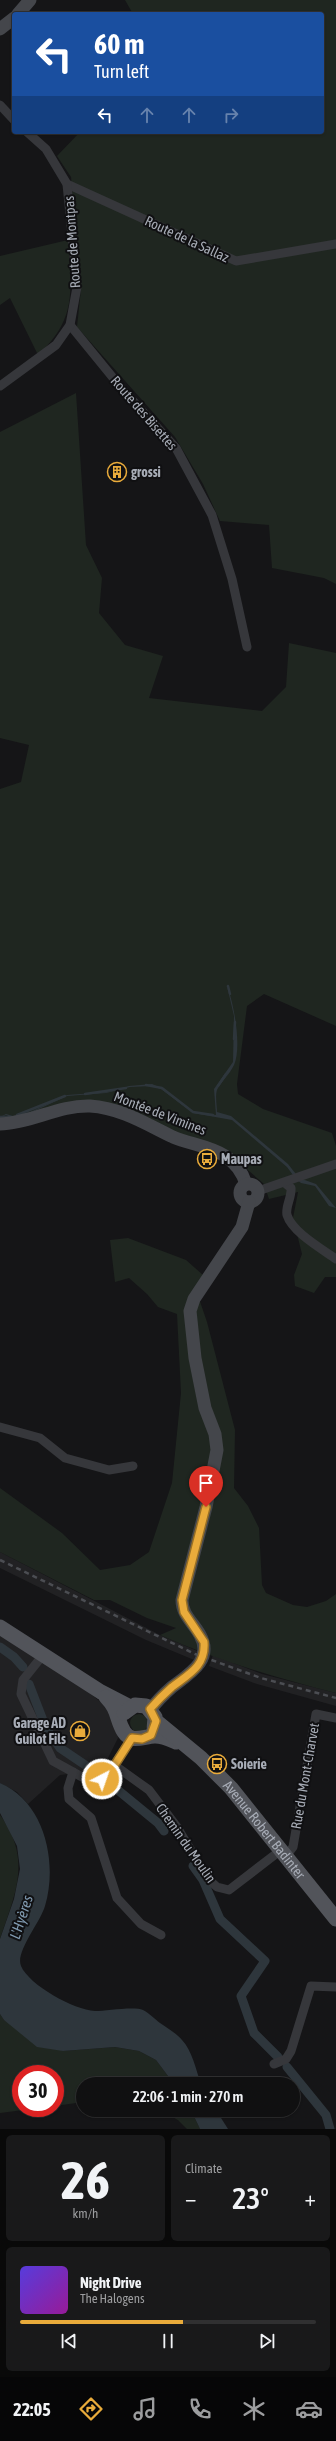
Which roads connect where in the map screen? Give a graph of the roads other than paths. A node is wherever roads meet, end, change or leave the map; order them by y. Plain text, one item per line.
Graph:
1 (30, 0) edge
2 (20, 12) edge
3 (12, 20) edge
4 (0, 29) edge
5 (0, 105) edge
6 (12, 118) edge
7 (28, 134) edge
8 (67, 184) junction
9 (336, 244) edge
10 (70, 325) junction
11 (0, 386) edge
12 (247, 647) dead end
13 (0, 1124) edge
14 (336, 1164) edge
15 (293, 1179) junction
16 (246, 1184) junction
17 (258, 1190) junction
18 (249, 1202) junction
19 (336, 1259) edge
20 (0, 1427) edge
21 (133, 1466) dead end
22 (0, 1627) edge
23 (43, 1655) junction
24 (101, 1692) junction
25 (130, 1707) junction
26 (153, 1715) junction
27 (336, 1718) edge
28 (121, 1722) junction
29 (139, 1738) junction
30 (186, 1746) junction
31 (114, 1766) junction
32 (73, 1772) junction
33 (284, 1853) junction
34 (336, 1919) edge
35 (162, 1935) dead end
36 (336, 1987) edge
37 (274, 2064) dead end

1 - 2 street
3 - 4 street
5 - 6 street
7 - 8 street
8 - 9 street, Route de la Sallaz
8 - 10 street, Route de Montpas
10 - 11 street, Route de Montpas
10 - 12 street, Route des Bisettes
13 - 16 street, Montée de Vimines
14 - 15 street
15 - 17 street
15 - 19 street
16 - 17 street
16 - 18 street
17 - 18 street
18 - 26 street
20 - 21 street
22 - 23 main road
23 - 24 main road
23 - 32 street
24 - 25 main road
24 - 28 main road
25 - 26 main road
25 - 28 main road
26 - 29 main road
26 - 30 main road, Avenue Robert Badinter
27 - 33 street, Rue du Mont-Charvet
28 - 29 main road
29 - 30 main road
29 - 31 street
30 - 33 main road, Avenue Robert Badinter
31 - 32 street
31 - 33 street, Chemin du Moulin
32 - 35 street
33 - 34 main road, Avenue Robert Badinter
36 - 37 street

